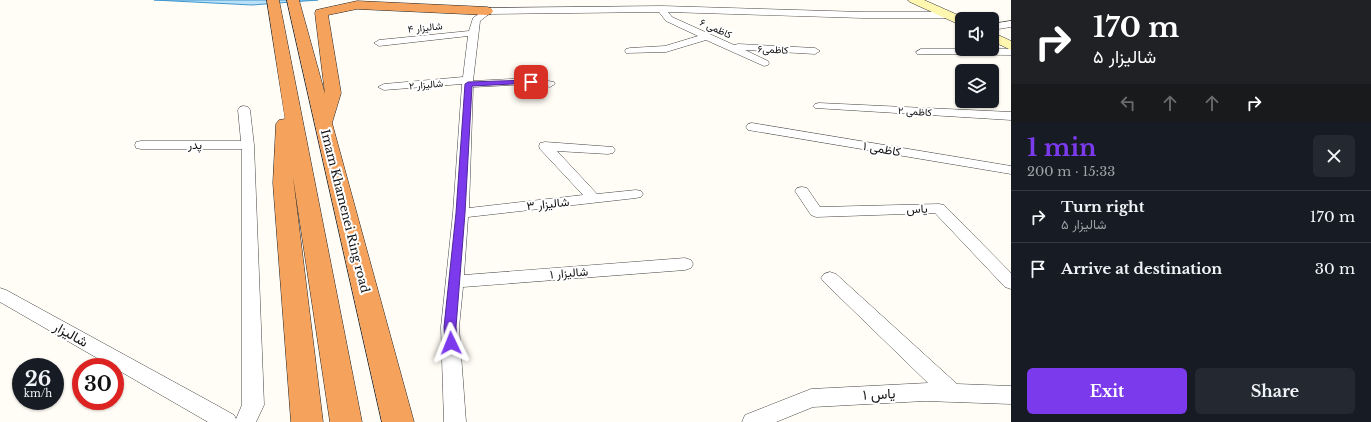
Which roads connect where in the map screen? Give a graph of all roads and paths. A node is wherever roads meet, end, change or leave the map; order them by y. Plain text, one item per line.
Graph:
1 (914, 0) edge
2 (284, 5) edge
3 (662, 9) junction
4 (487, 11) junction
5 (948, 15) junction
6 (955, 18) edge
7 (1011, 24) edge
8 (999, 28) edge
9 (1011, 29) edge
10 (999, 30) edge
11 (473, 33) junction
12 (999, 35) edge
13 (708, 36) junction
14 (379, 43) dead end
15 (731, 46) junction
16 (1011, 46) edge
17 (630, 51) dead end
18 (815, 51) dead end
19 (921, 52) dead end
20 (1011, 52) edge
21 (764, 63) dead end
22 (286, 73) junction
23 (468, 82) junction
24 (550, 84) dead end
25 (384, 87) dead end
26 (819, 106) dead end
27 (244, 110) dead end
28 (1011, 116) edge
29 (324, 123) junction
30 (752, 127) dead end
31 (141, 145) dead end
32 (248, 145) junction
33 (608, 150) dead end
34 (1011, 170) edge
35 (802, 191) dead end
36 (636, 194) dead end
37 (594, 199) junction
38 (461, 213) junction
39 (685, 264) dead end
40 (830, 278) dead end
41 (454, 282) junction
42 (1011, 282) edge
43 (0, 294) edge
44 (952, 393) junction
45 (1011, 395) edge
46 (226, 422) edge
47 (245, 422) edge
48 (307, 422) edge
49 (346, 422) edge
50 (398, 422) edge
51 (455, 422) edge
52 (752, 422) edge

1 - 5 street
2 - 22 highway, Imam Khamenei Ring road
2 - 29 highway, Imam Khamenei Ring road
3 - 4 street
3 - 5 street
3 - 13 street, کاظمی ۶
4 - 11 street
4 - 29 highway
5 - 6 street
7 - 8 street
9 - 10 street
11 - 14 street, شالیزار ۴
11 - 23 street
12 - 16 street
13 - 15 street, کاظمی ۶
13 - 17 street
15 - 18 street, کاظمی۶
15 - 21 street, کاظمی ۶
19 - 20 street
22 - 48 highway
22 - 49 highway, Imam Khamenei Ring road
23 - 24 street, شالیزار ۲
23 - 25 street, شالیزار ۲
23 - 38 street
26 - 28 street, کاظمی ۲
27 - 32 street
29 - 50 highway, Imam Khamenei Ring road
30 - 34 street, کاظمی ۱
31 - 32 street, پدر
32 - 47 street
33 - 37 street
35 - 42 street, یاس
36 - 37 street, شالیزار ۳
37 - 38 street, شالیزار ۳
38 - 41 street
39 - 41 street, شالیزار ۱
40 - 44 street
41 - 51 street
43 - 46 street, شالیزار
44 - 45 street, یاس ۱
44 - 52 street, یاس ۱

